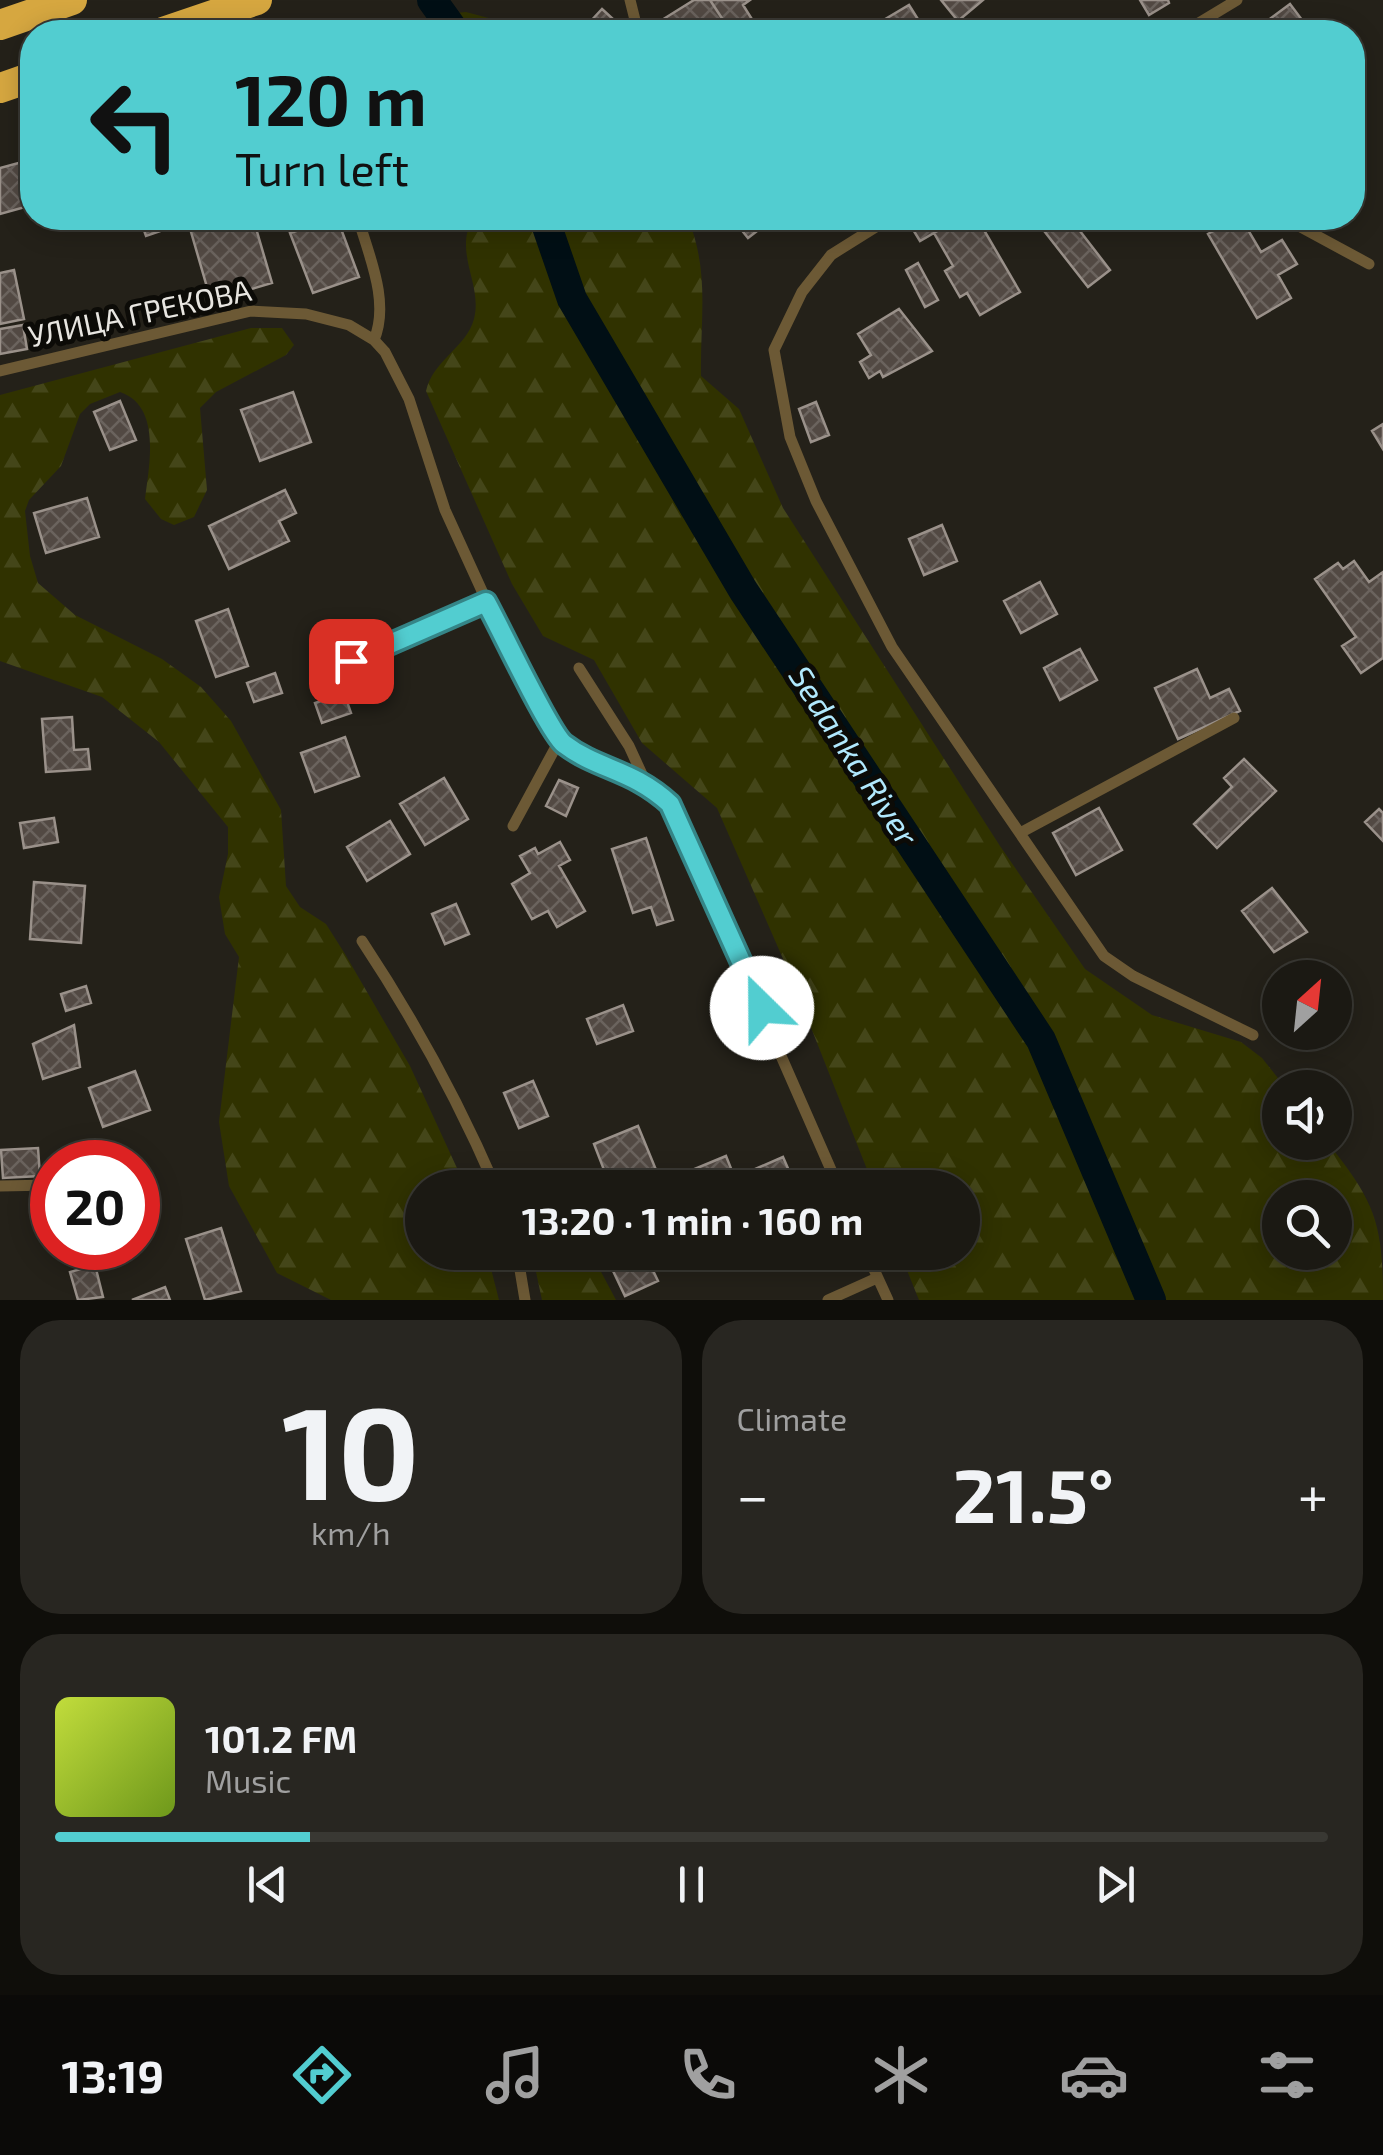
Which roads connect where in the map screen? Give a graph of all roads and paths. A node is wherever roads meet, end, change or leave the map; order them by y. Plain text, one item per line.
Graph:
1 (72, 0) edge
2 (257, 0) edge
3 (1237, 0) edge
4 (198, 20) edge
5 (1204, 20) edge
6 (0, 25) edge
7 (361, 230) edge
8 (871, 230) edge
9 (1306, 230) edge
10 (1369, 264) dead end
11 (374, 340) junction
12 (0, 371) edge
13 (486, 602) junction
14 (579, 668) dead end
15 (318, 674) dead end
16 (1234, 718) dead end
17 (559, 741) junction
18 (646, 782) junction
19 (513, 826) dead end
20 (1020, 833) junction
21 (362, 941) dead end
22 (1253, 1035) dead end
23 (488, 1170) edge
24 (831, 1170) edge
25 (30, 1185) edge
26 (0, 1186) edge
27 (519, 1270) edge
28 (874, 1270) edge
29 (878, 1278) junction
30 (525, 1300) edge
31 (828, 1300) edge
32 (888, 1300) edge

1 - 6 highway
2 - 4 highway
3 - 5 lane
7 - 11 lane
8 - 20 lane
9 - 10 lane
11 - 12 lane, УЛИЦА ГРЕКОВА
11 - 13 lane
13 - 15 lane
13 - 17 lane
14 - 18 lane
16 - 20 lane
17 - 18 lane
17 - 19 lane
18 - 24 lane
20 - 22 lane
21 - 23 lane
25 - 26 lane
27 - 30 lane
28 - 29 lane
29 - 31 lane
29 - 32 lane

